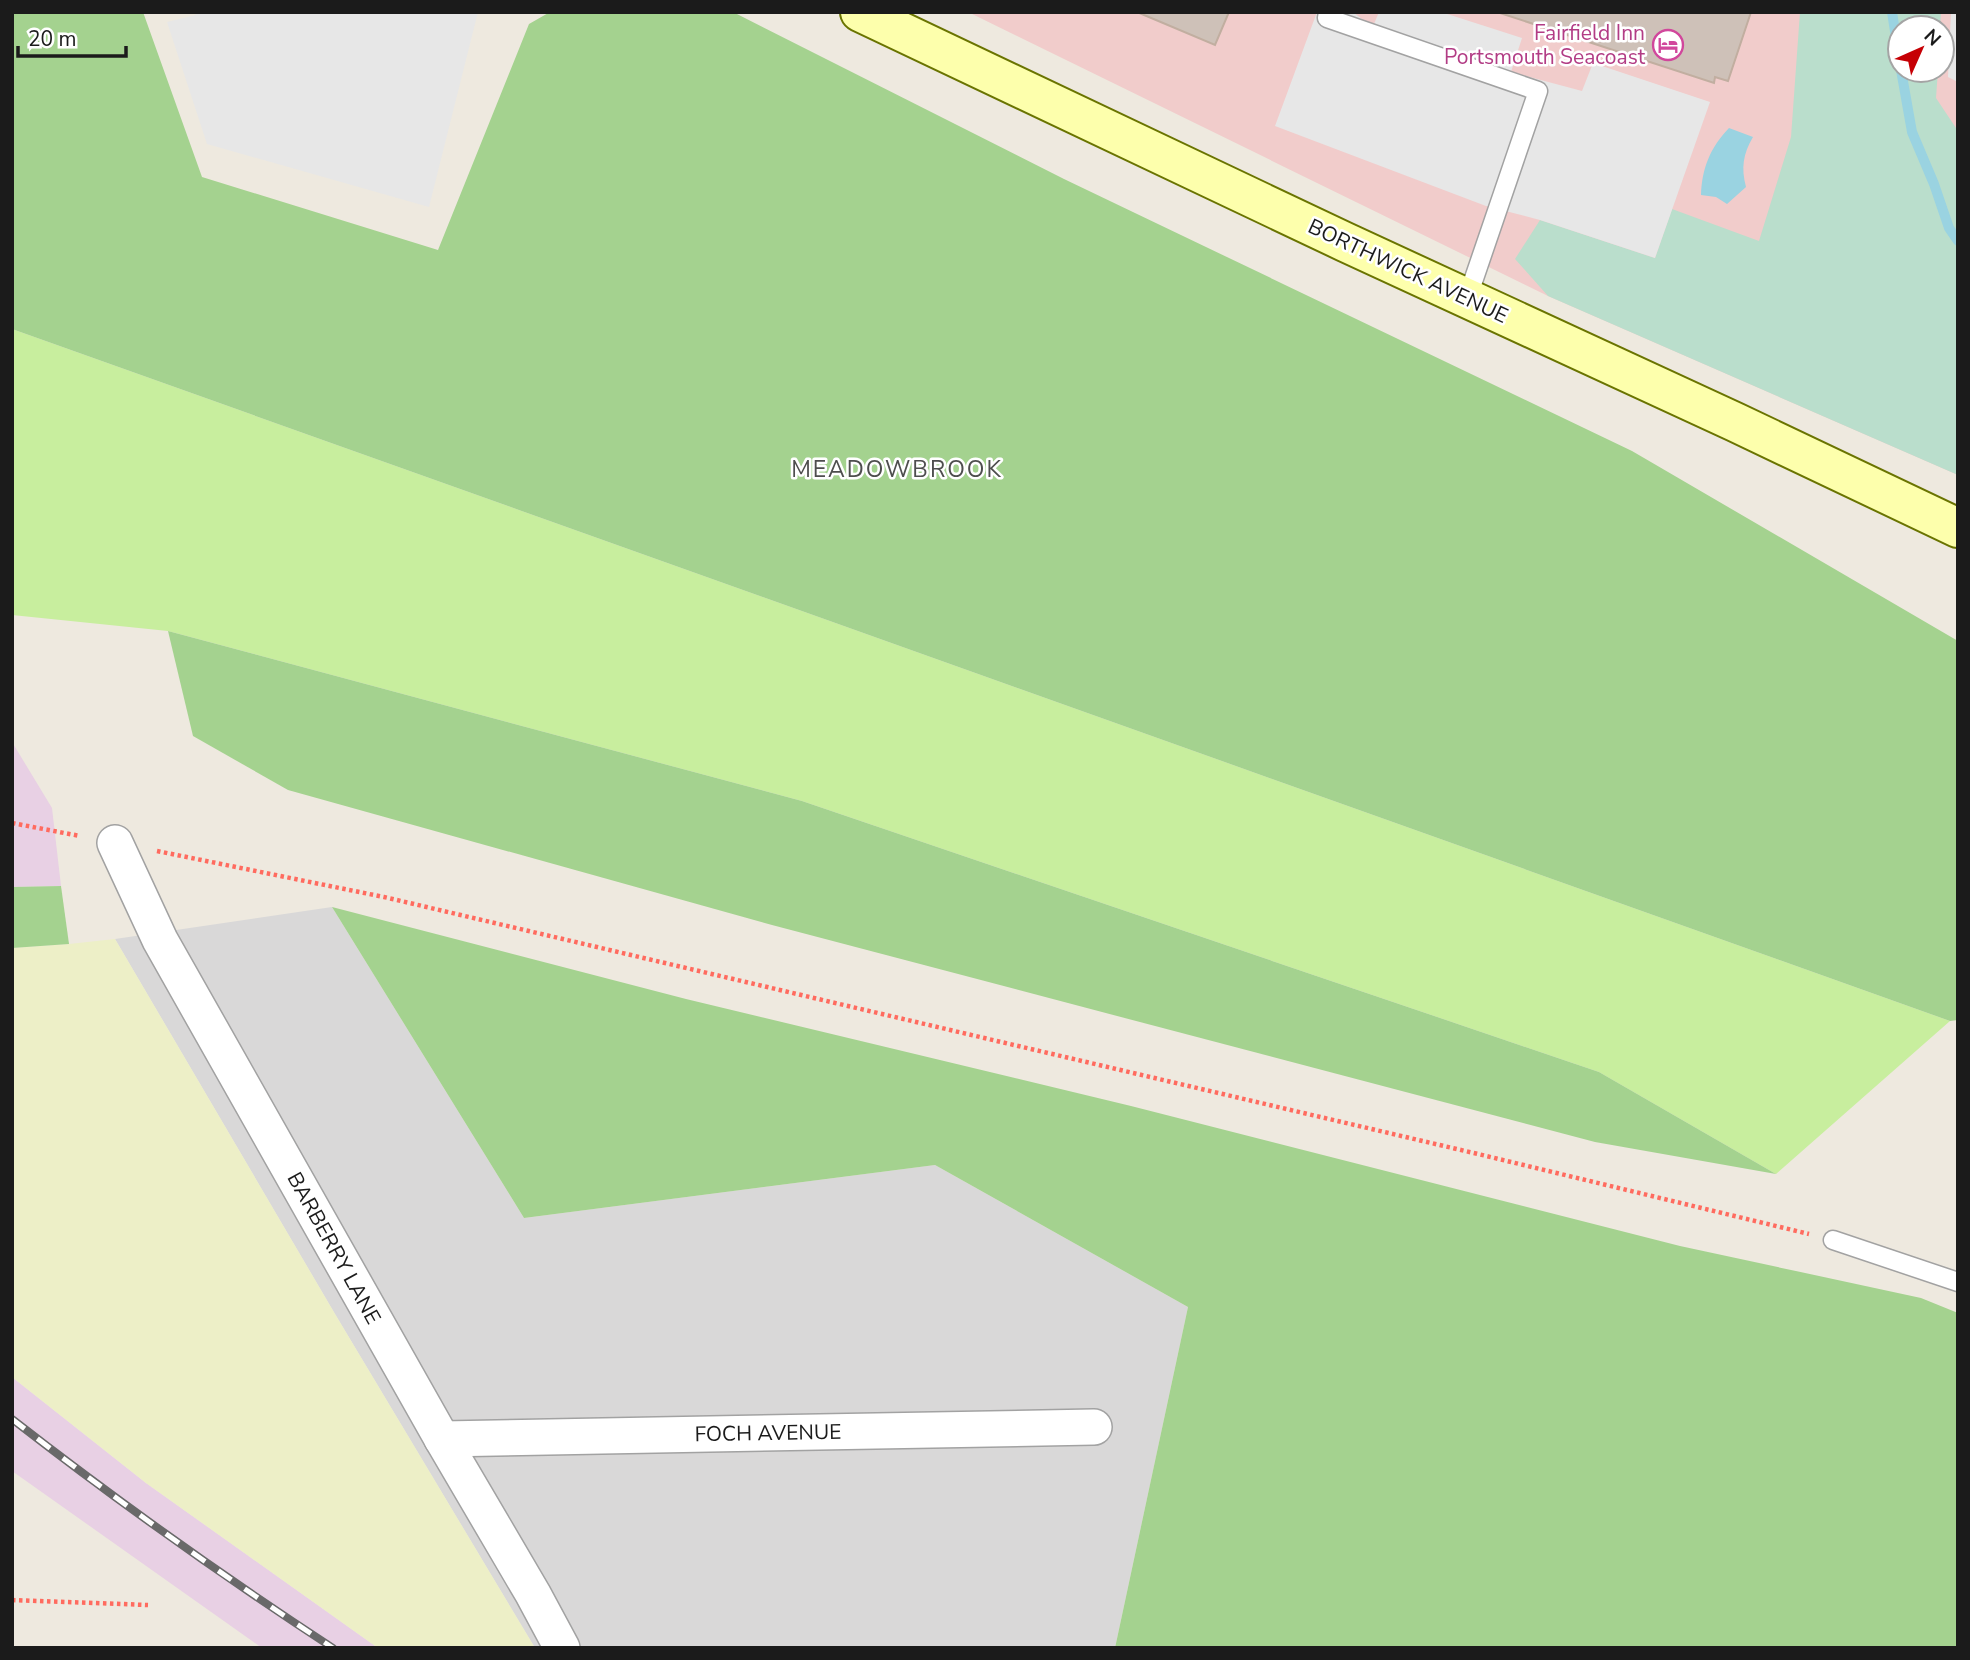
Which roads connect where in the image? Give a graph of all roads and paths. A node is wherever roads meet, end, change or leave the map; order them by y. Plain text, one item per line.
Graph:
1 (860, 12) edge
2 (1328, 12) edge
3 (1467, 299) junction
4 (1958, 528) edge
5 (12, 823) edge
6 (115, 843) junction
7 (1833, 1240) joint
8 (1958, 1282) edge
9 (1094, 1427) dead end
10 (442, 1439) junction
11 (12, 1600) edge
12 (148, 1605) dead end
13 (562, 1648) edge

1 - 3 street, BORTHWICK AVENUE
2 - 3 lane
3 - 4 street, BORTHWICK AVENUE
5 - 6 path
6 - 7 path
6 - 10 street, BARBERRY LANE
7 - 8 lane
9 - 10 street, FOCH AVENUE
10 - 13 street, BARBERRY LANE
11 - 12 path

